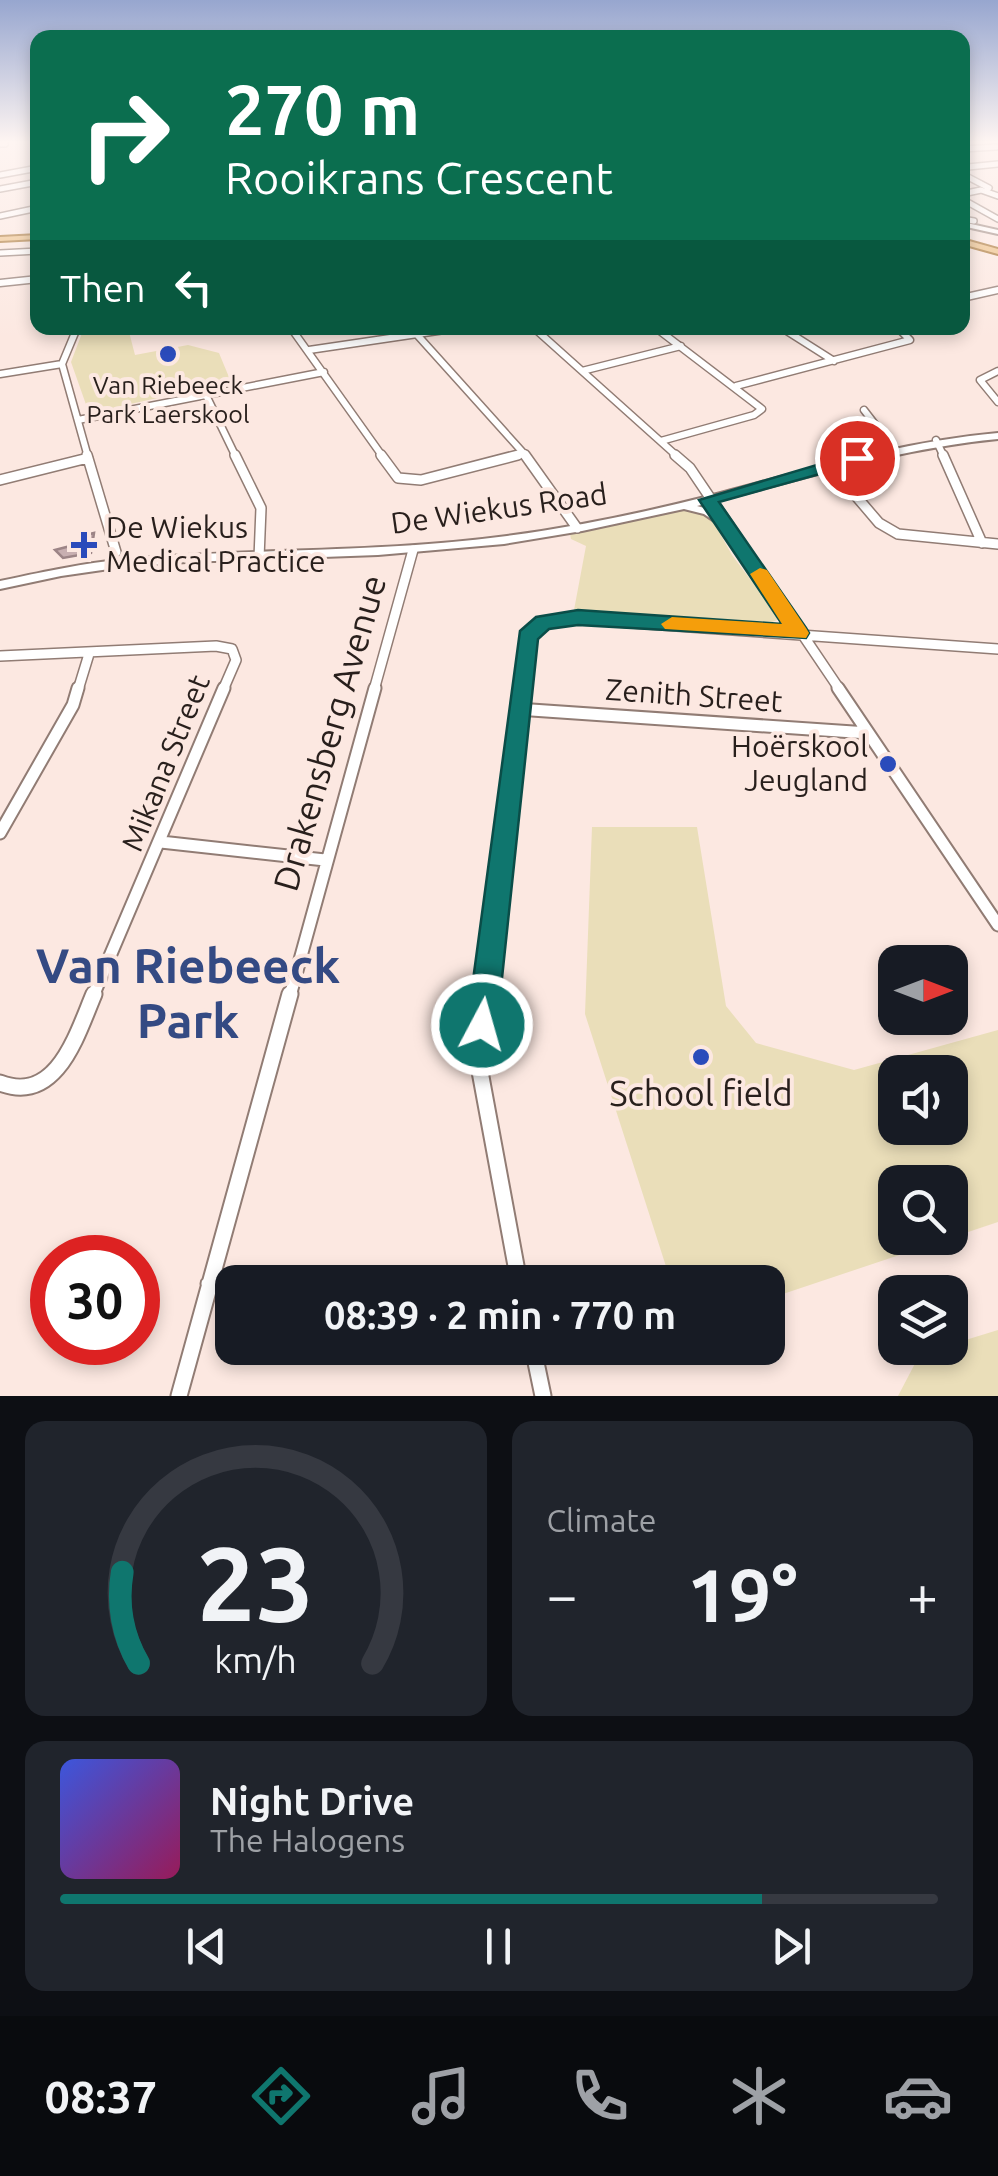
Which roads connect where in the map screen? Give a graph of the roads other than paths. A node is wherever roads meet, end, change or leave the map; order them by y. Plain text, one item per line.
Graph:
1 (30, 210) edge
2 (0, 216) edge
3 (970, 221) edge
4 (974, 221) dead end
5 (970, 223) edge
6 (998, 232) edge
7 (970, 239) edge
8 (30, 244) edge
9 (0, 246) edge
10 (998, 248) edge
11 (30, 281) edge
12 (1, 286) edge
13 (998, 290) edge
14 (970, 296) edge
15 (74, 335) edge
16 (297, 335) edge
17 (392, 335) edge
18 (418, 335) edge
19 (542, 335) edge
20 (666, 335) edge
21 (793, 335) edge
22 (909, 335) edge
23 (681, 346) junction
24 (309, 350) junction
25 (834, 361) junction
26 (62, 364) junction
27 (582, 371) junction
28 (998, 371) edge
29 (324, 372) junction
30 (0, 374) edge
31 (736, 386) junction
32 (206, 393) junction
33 (998, 402) edge
34 (864, 410) dead end
35 (78, 420) junction
36 (998, 436) edge
37 (936, 440) junction
38 (660, 441) junction
39 (894, 449) junction
40 (524, 453) junction
41 (88, 458) junction
42 (0, 480) edge
43 (844, 482) dead end
44 (708, 500) junction
45 (676, 505) junction
46 (726, 526) junction
47 (577, 528) junction
48 (982, 543) junction
49 (998, 544) edge
50 (412, 550) junction
51 (116, 552) dead end
52 (260, 558) junction
53 (0, 584) edge
54 (798, 633) junction
55 (995, 648) edge
56 (89, 654) junction
57 (0, 656) edge
58 (998, 660) edge
59 (517, 709) junction
60 (868, 733) junction
61 (0, 833) edge
62 (162, 842) junction
63 (325, 860) junction
64 (992, 907) edge
65 (998, 925) edge
66 (0, 1083) edge
67 (517, 1265) edge
68 (209, 1284) junction
69 (215, 1285) edge
70 (537, 1365) edge
71 (180, 1396) edge
72 (543, 1396) edge

1 - 2 street
3 - 4 street
5 - 6 street
7 - 10 main road
8 - 9 main road
11 - 12 street
13 - 14 street
15 - 26 street
16 - 24 street
17 - 24 street
18 - 40 street
19 - 27 street
20 - 23 street
21 - 25 street
22 - 25 street
23 - 27 street
23 - 31 street
24 - 29 street
25 - 31 street
26 - 30 street
26 - 35 street
27 - 38 street
28 - 33 street
29 - 32 street
29 - 40 street
31 - 38 street
32 - 35 street
32 - 52 street
34 - 39 street
35 - 41 street
36 - 37 street, De Wiekus Road
37 - 39 street, De Wiekus Road
37 - 48 street
38 - 44 street
39 - 44 street, De Wiekus Road
40 - 47 street
41 - 42 street
41 - 51 street
43 - 48 street
44 - 45 street, De Wiekus Road
44 - 46 street
45 - 46 street
45 - 47 street, De Wiekus Road
46 - 54 street
47 - 50 street, De Wiekus Road
48 - 49 street
50 - 52 street, De Wiekus Road
50 - 63 street, Drakensberg Avenue
52 - 53 street, De Wiekus Road
54 - 55 street
54 - 59 street
54 - 60 street
55 - 58 street
56 - 57 street, Mikana Street
56 - 61 street
56 - 62 street, Mikana Street
59 - 60 street, Zenith Street
59 - 67 street
60 - 64 street
62 - 63 street
62 - 66 street, Mikana Street
63 - 68 street, Drakensberg Avenue
64 - 65 street
68 - 69 street
68 - 71 street, Drakensberg Avenue
70 - 72 street

